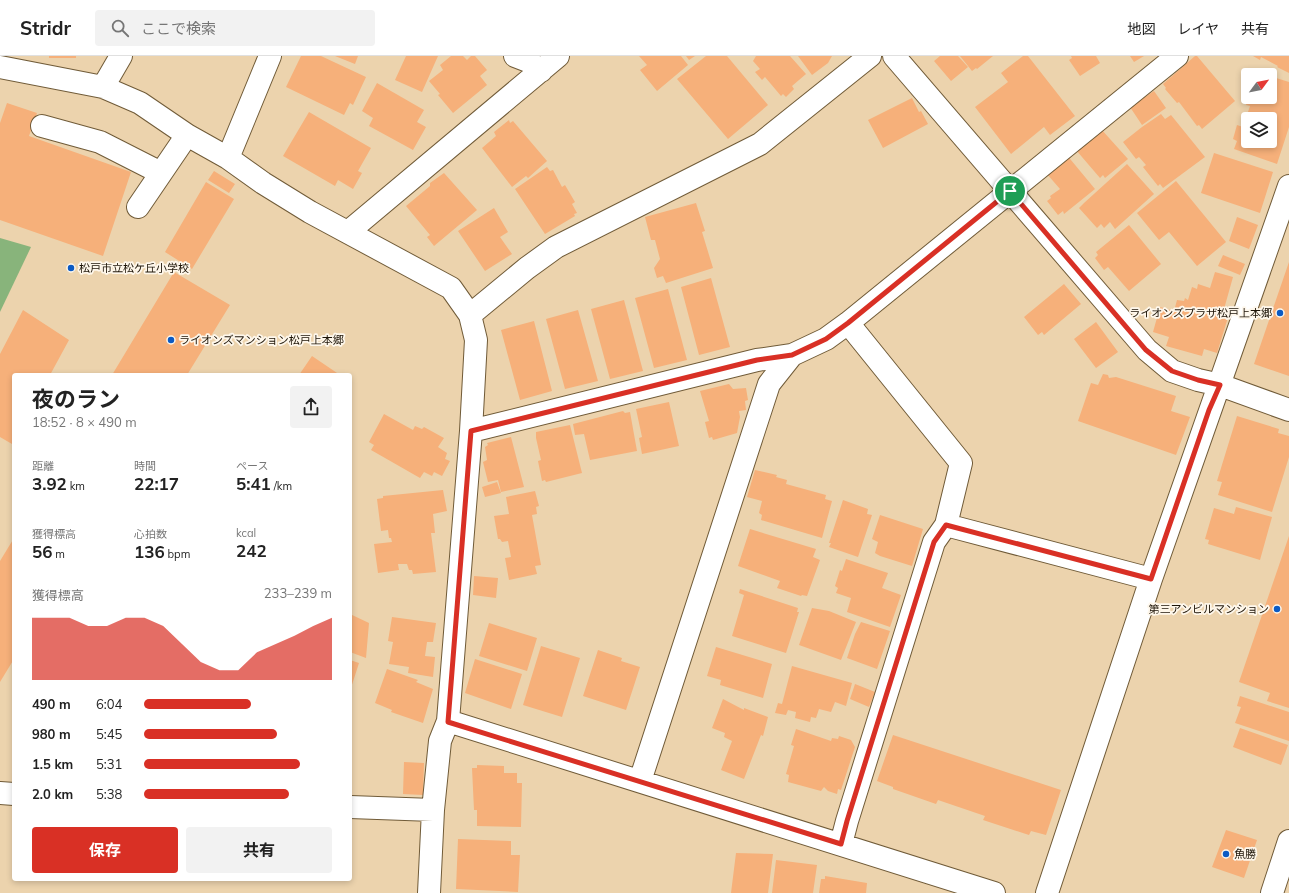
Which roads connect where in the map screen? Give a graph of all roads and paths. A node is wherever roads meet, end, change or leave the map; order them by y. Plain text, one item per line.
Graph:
1 (121, 56) edge
2 (270, 56) edge
3 (515, 56) edge
4 (558, 56) edge
5 (870, 56) edge
6 (894, 56) edge
7 (1176, 56) edge
8 (0, 67) edge
9 (541, 71) junction
10 (103, 86) junction
11 (42, 126) dead end
12 (187, 135) junction
13 (228, 158) junction
14 (161, 173) junction
15 (1289, 186) edge
16 (1010, 191) junction
17 (138, 207) dead end
18 (348, 232) junction
19 (470, 314) junction
20 (848, 323) junction
21 (792, 355) junction
22 (1220, 385) junction
23 (1289, 410) edge
24 (471, 431) junction
25 (946, 525) junction
26 (1151, 579) junction
27 (448, 722) junction
28 (640, 782) junction
29 (0, 793) edge
30 (12, 794) edge
31 (352, 807) edge
32 (433, 810) junction
33 (1289, 842) edge
34 (841, 844) junction
35 (429, 893) edge
36 (994, 893) edge
37 (1047, 893) edge
38 (1272, 893) edge

1 - 10 street
2 - 13 street
3 - 9 street
4 - 9 street
5 - 19 street
6 - 16 street
7 - 16 street
8 - 10 street
9 - 18 street
10 - 12 street
11 - 14 street
12 - 13 street
12 - 14 street
13 - 18 street
14 - 17 street
15 - 22 street
16 - 20 street
16 - 22 street
18 - 19 street
19 - 24 street
20 - 21 street
20 - 25 street
21 - 24 street
21 - 28 street
22 - 23 street
22 - 26 street
24 - 27 street
25 - 26 street
25 - 34 street
26 - 37 street
27 - 28 street
27 - 32 street
28 - 34 street
29 - 30 street
31 - 32 street
32 - 35 street
33 - 38 street
34 - 36 street

